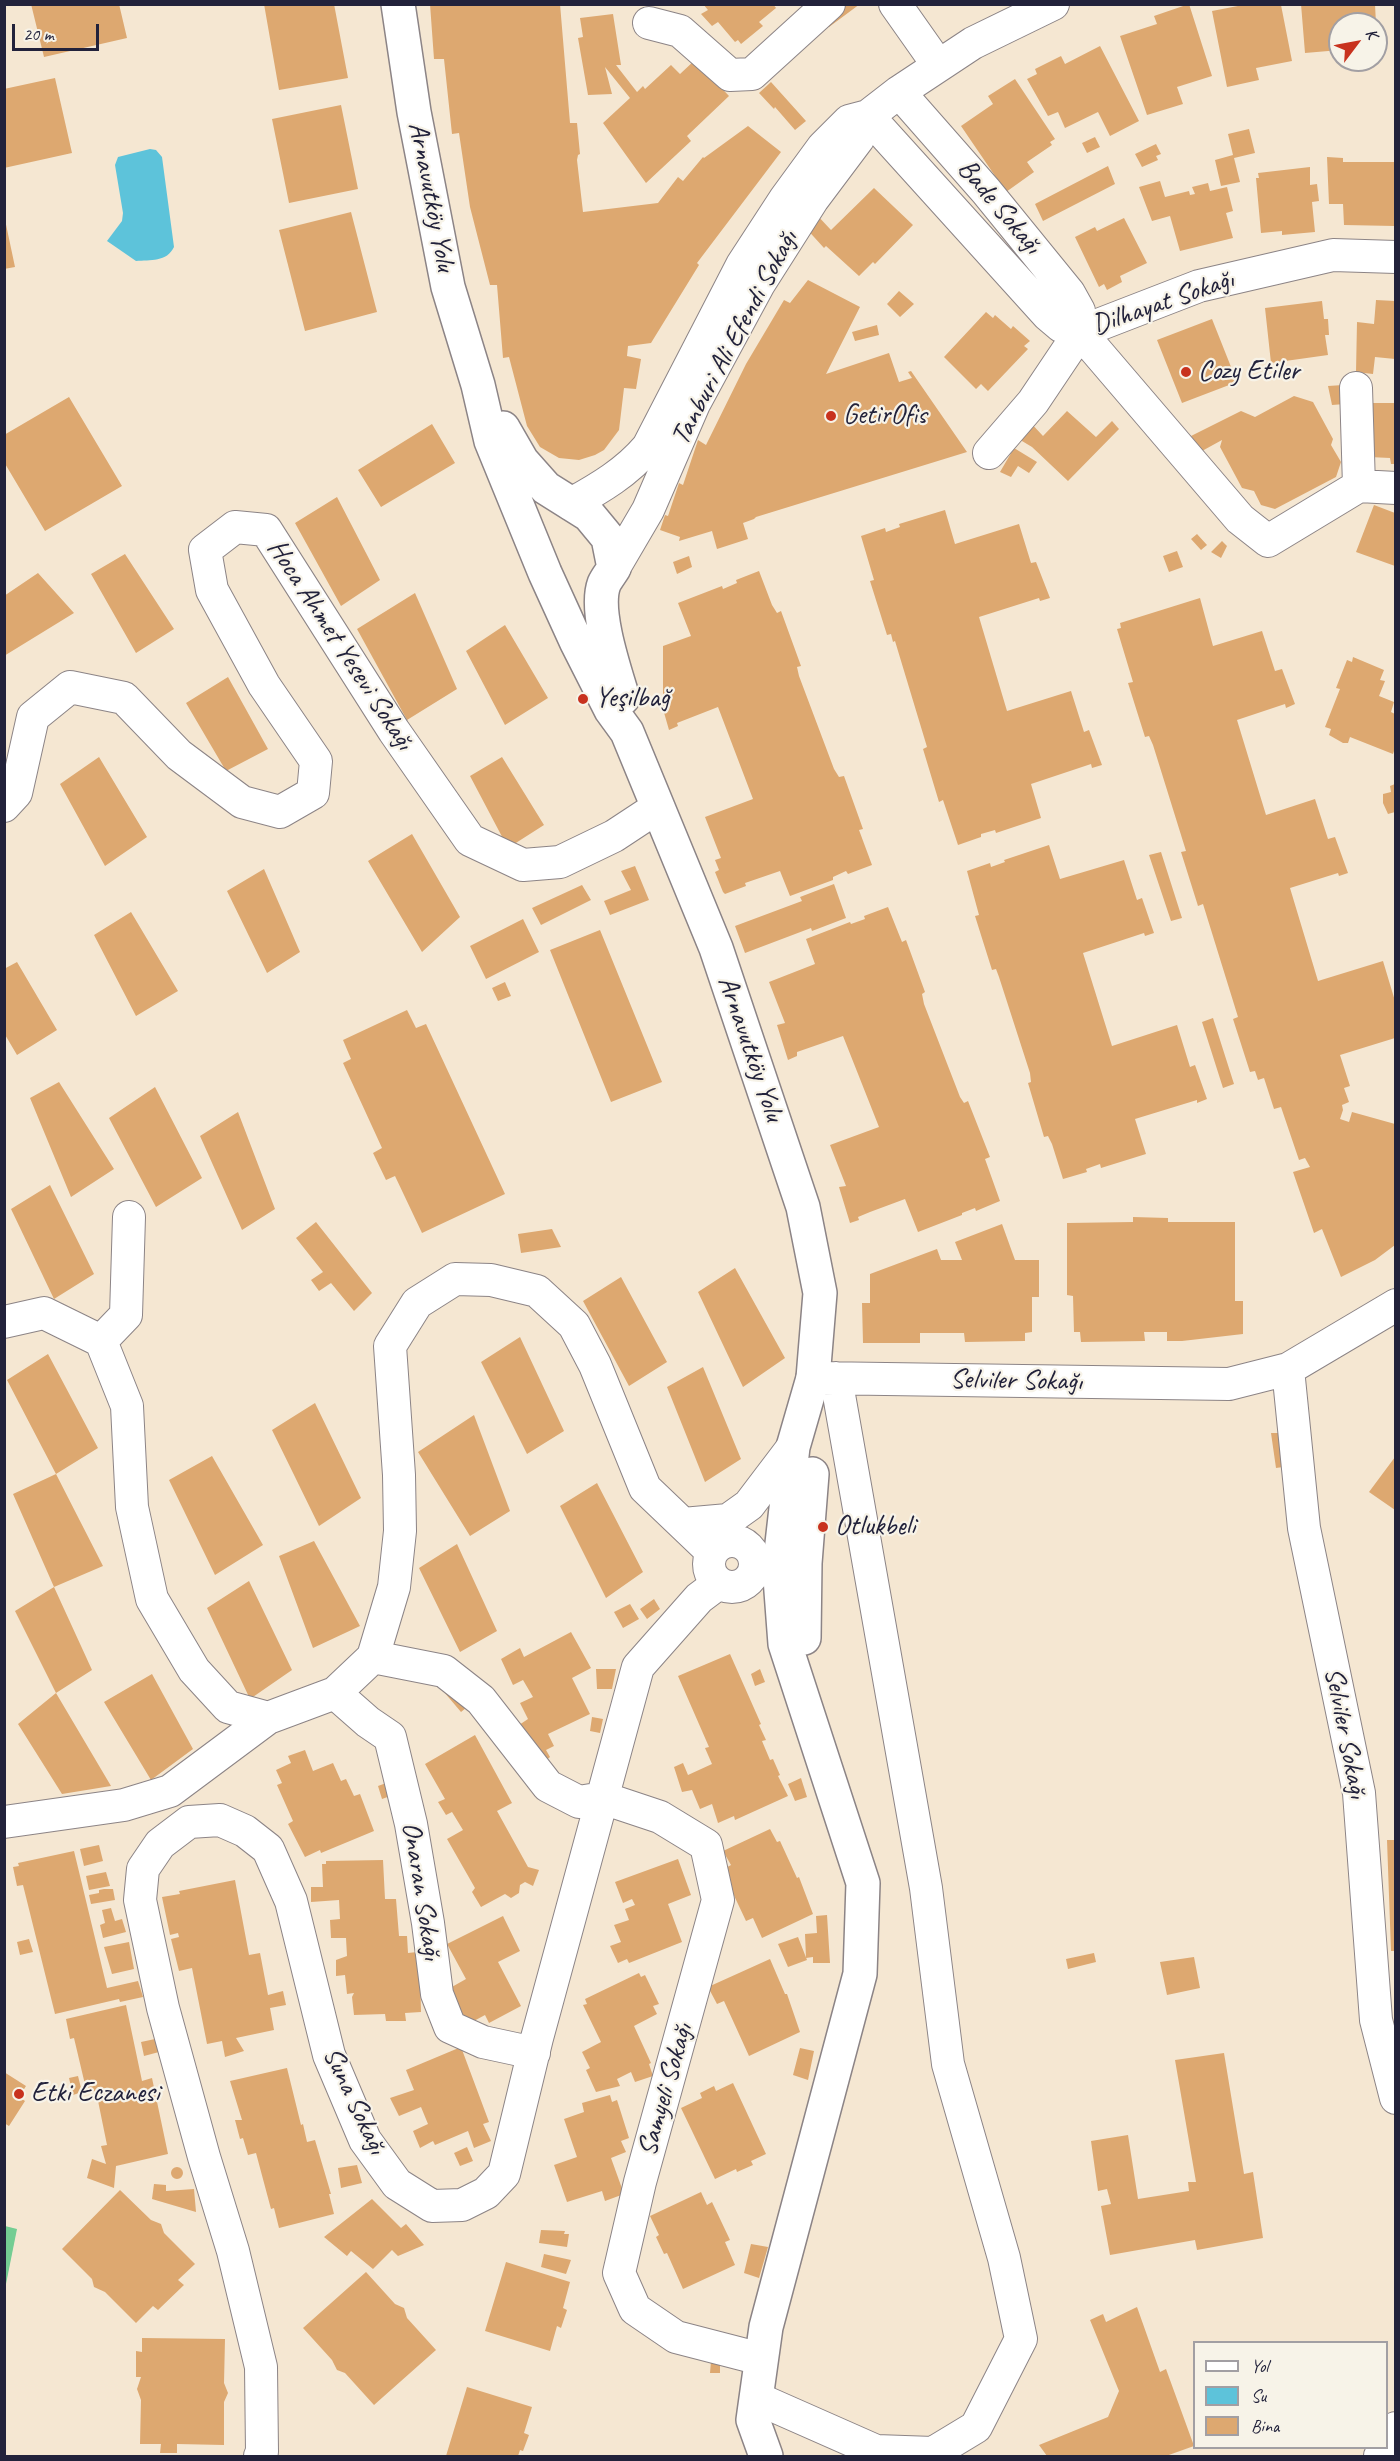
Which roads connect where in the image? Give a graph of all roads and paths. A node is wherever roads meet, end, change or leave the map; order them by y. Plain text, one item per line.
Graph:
1 (398, 4) edge
2 (829, 4) edge
3 (895, 4) edge
4 (1053, 4) edge
5 (649, 23) dead end
6 (938, 65) junction
7 (899, 92) junction
8 (868, 116) junction
9 (1395, 257) edge
10 (1080, 332) junction
11 (478, 385) junction
12 (1356, 387) dead end
13 (989, 453) dead end
14 (1359, 486) junction
15 (1395, 489) edge
16 (571, 504) junction
17 (534, 544) junction
18 (608, 577) junction
19 (551, 584) junction
20 (627, 732) junction
21 (4, 806) edge
22 (658, 807) junction
23 (129, 1217) dead end
24 (1395, 1305) edge
25 (4, 1322) edge
26 (101, 1341) junction
27 (1288, 1369) junction
28 (824, 1378) junction
29 (793, 1447) junction
30 (683, 1524) junction
31 (724, 1546) junction
32 (789, 1564) junction
33 (731, 1583) junction
34 (373, 1658) junction
35 (335, 1693) junction
36 (268, 1718) junction
37 (170, 1791) junction
38 (603, 1798) junction
39 (4, 1822) edge
40 (189, 1822) junction
41 (534, 2053) junction
42 (1395, 2097) edge
43 (761, 2359) junction
44 (756, 2398) junction
45 (1395, 2428) edge
46 (1388, 2442) edge
47 (260, 2457) edge
48 (765, 2457) edge

1 - 11 main road, Arnavutköy Yolu
2 - 5 street
3 - 6 street
4 - 6 street, Tanburi Ali Efendi Sokağı
6 - 7 street, Tanburi Ali Efendi Sokağı
7 - 8 street, Tanburi Ali Efendi Sokağı
7 - 10 street, Bade Sokağı
8 - 10 street, Bade Sokağı
8 - 16 street, Tanburi Ali Efendi Sokağı
8 - 18 street, Tanburi Ali Efendi Sokağı
9 - 10 street, Dilhayat Sokağı
10 - 13 street, Dilhayat Sokağı
10 - 14 street, Bade Sokağı
11 - 16 main road
11 - 17 main road
12 - 14 street
14 - 15 street
16 - 17 main road
16 - 18 main road
17 - 19 main road
18 - 19 main road
18 - 20 main road
19 - 20 main road
20 - 22 main road, Arnavutköy Yolu
21 - 22 street, Hoca Ahmet Yesevi Sokağı
22 - 28 main road, Arnavutköy Yolu
23 - 26 street
24 - 27 street, Selviler Sokağı
25 - 26 street
26 - 36 street
27 - 28 street, Selviler Sokağı
27 - 42 street, Selviler Sokağı
28 - 29 main road
28 - 32 main road
28 - 44 street
29 - 30 street
29 - 32 main road
30 - 31 street
30 - 34 street
31 - 32 street
31 - 33 street
31 - 33 street
32 - 33 street
32 - 43 main road
33 - 38 street, Suna Sokağı
34 - 35 street
34 - 38 street
35 - 36 street
35 - 41 street, Onaran Sokağı
36 - 37 street
37 - 39 street
37 - 40 street
38 - 41 street, Suna Sokağı
38 - 43 street, Samyeli Sokağı
40 - 41 street, Suna Sokağı
40 - 47 street
43 - 44 main road
44 - 48 main road
45 - 46 street

